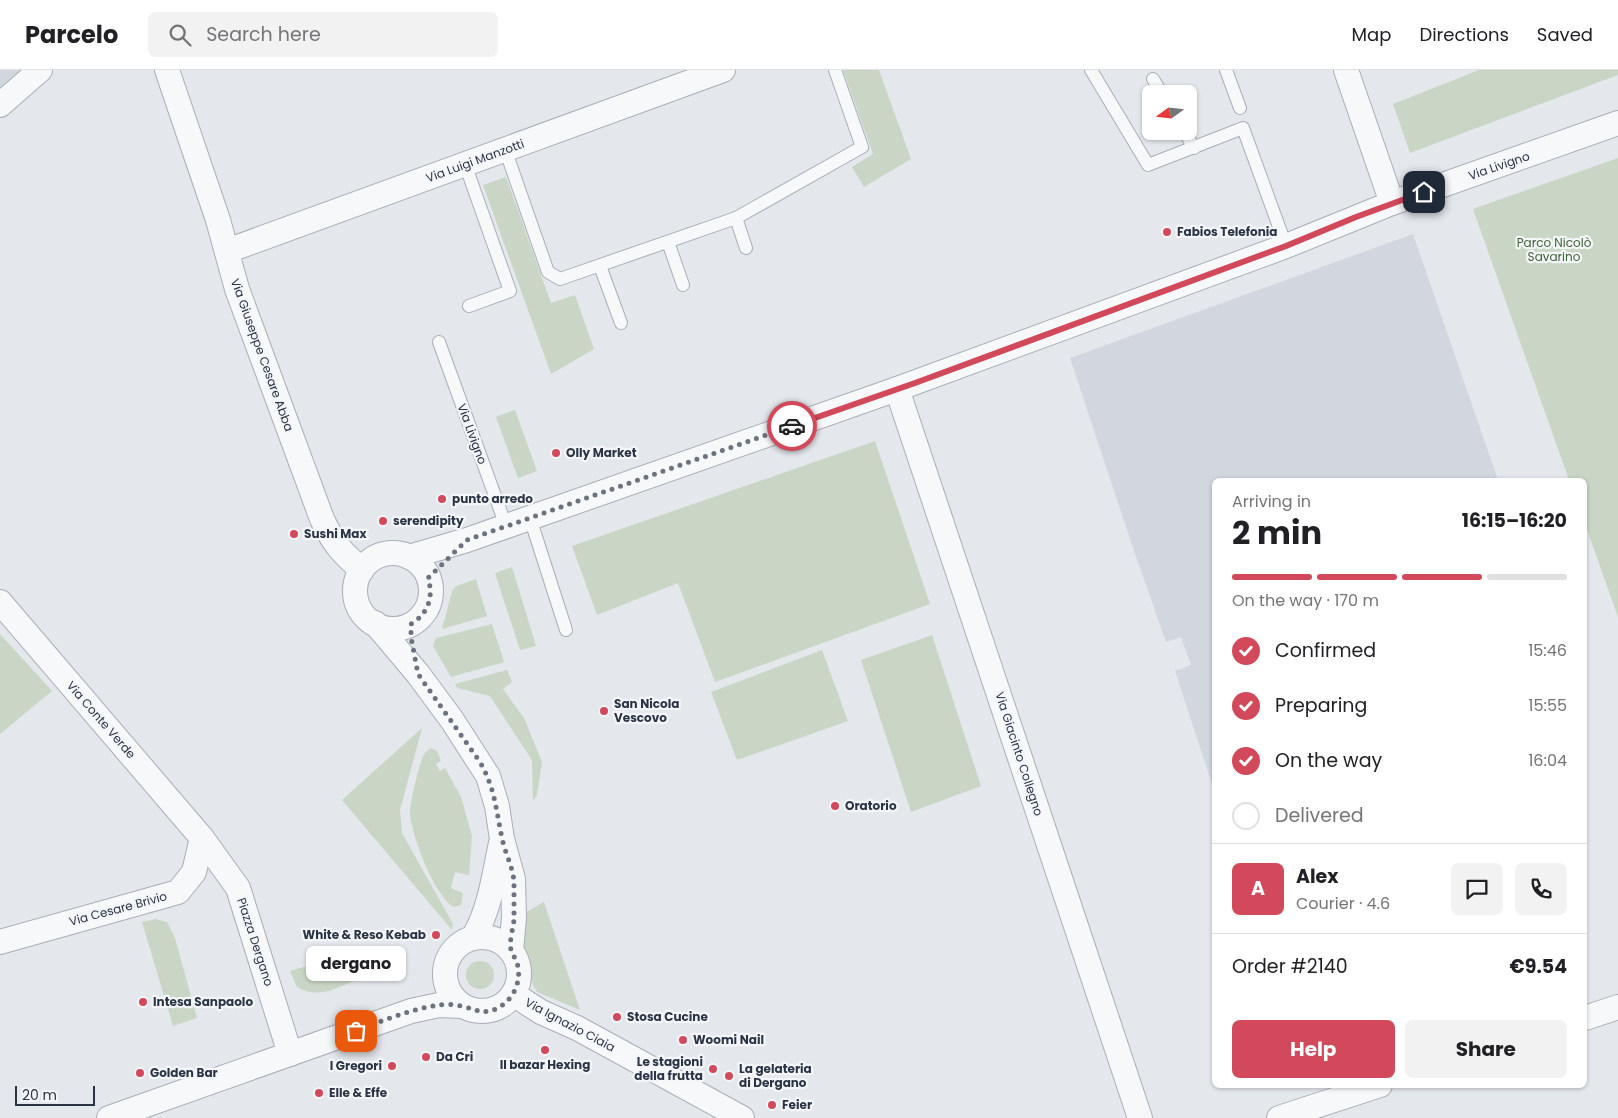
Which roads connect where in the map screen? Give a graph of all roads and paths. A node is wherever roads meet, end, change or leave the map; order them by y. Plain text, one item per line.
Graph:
1 (40, 70) edge
2 (167, 70) edge
3 (723, 70) edge
4 (835, 70) edge
5 (1091, 70) edge
6 (1226, 70) edge
7 (1346, 70) edge
8 (1153, 79) dead end
9 (1157, 85) edge
10 (0, 105) edge
11 (1240, 108) dead end
12 (1618, 123) edge
13 (1189, 140) edge
14 (1194, 148) junction
15 (505, 149) junction
16 (465, 164) junction
17 (1392, 204) junction
18 (736, 218) junction
19 (668, 242) junction
20 (1286, 246) junction
21 (746, 248) dead end
22 (227, 251) junction
23 (600, 266) junction
24 (683, 285) dead end
25 (469, 306) dead end
26 (621, 324) dead end
27 (439, 342) dead end
28 (897, 389) junction
29 (530, 518) junction
30 (506, 526) junction
31 (467, 540) junction
32 (409, 557) junction
33 (362, 570) junction
34 (428, 578) junction
35 (0, 602) edge
36 (375, 623) junction
37 (411, 624) junction
38 (566, 630) dead end
39 (418, 674) junction
40 (202, 838) junction
41 (502, 839) junction
42 (473, 938) junction
43 (0, 942) edge
44 (511, 951) junction
45 (445, 968) junction
46 (513, 994) junction
47 (462, 1006) junction
48 (1618, 1007) edge
49 (411, 1011) junction
50 (1587, 1017) edge
51 (290, 1054) junction
52 (1372, 1088) edge
53 (1293, 1116) edge
54 (109, 1118) edge
55 (742, 1118) edge
56 (1140, 1118) edge

1 - 10 street
2 - 22 street, Via Giuseppe Cesare Abba
3 - 15 street, Via Luigi Manzotti
4 - 18 lane
5 - 14 lane
6 - 11 lane
7 - 17 street
8 - 9 lane
12 - 17 street, Via Livigno
13 - 14 lane
14 - 20 lane
15 - 16 street, Via Luigi Manzotti
15 - 23 lane
16 - 22 street, Via Luigi Manzotti
16 - 25 lane
17 - 20 street, Via Livigno
18 - 19 lane
18 - 21 lane
19 - 23 lane
19 - 24 lane
20 - 28 street, Via Livigno
22 - 33 street, Via Giuseppe Cesare Abba
23 - 26 lane
27 - 30 lane, Via Livigno
28 - 29 street, Via Livigno
28 - 56 street, Via Giacinto Collegno
29 - 30 street, Via Livigno
29 - 38 lane
30 - 31 street, Via Livigno
31 - 32 street, Via Livigno
31 - 34 street, Via Livigno
32 - 33 street
32 - 34 street
33 - 36 street
34 - 37 street
35 - 40 street, Via Conte Verde
36 - 37 street
36 - 39 street
37 - 39 street
39 - 41 street
40 - 43 street, Via Cesare Brivio
40 - 51 street, Piazza Dergano
41 - 42 street
41 - 44 street, Via Ignazio Ciaia
42 - 44 street
42 - 45 street
44 - 46 street, Via Ignazio Ciaia
45 - 47 street
45 - 49 street
46 - 47 street
46 - 55 street, Via Ignazio Ciaia
47 - 49 street
48 - 50 street
49 - 51 street
51 - 54 street
52 - 53 street

